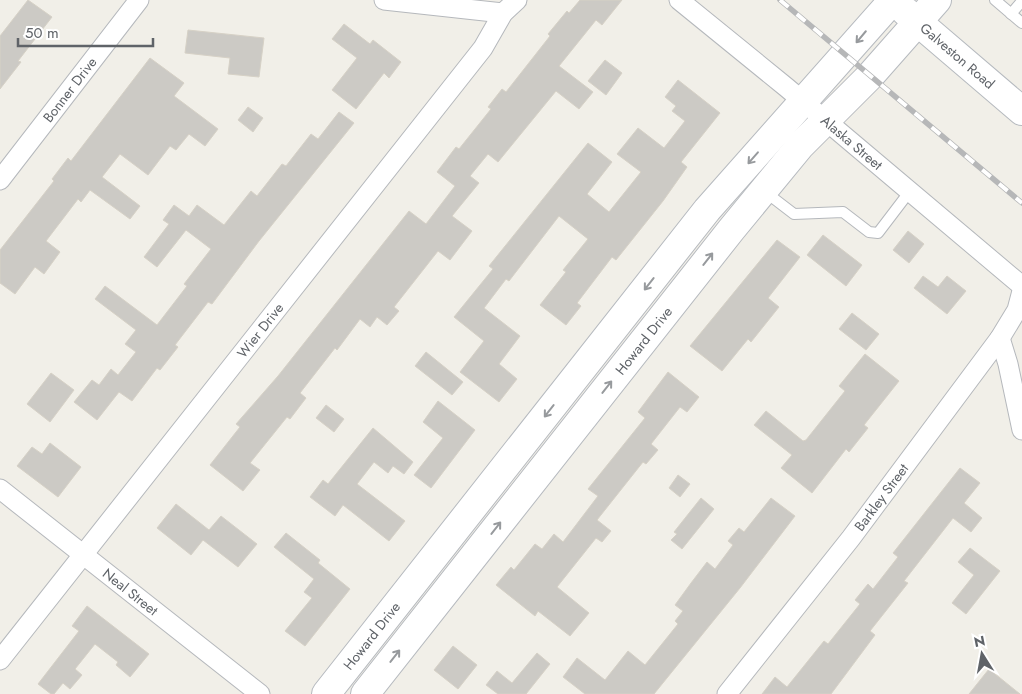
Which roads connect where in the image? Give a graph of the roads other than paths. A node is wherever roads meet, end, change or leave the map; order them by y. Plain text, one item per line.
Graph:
1 (139, 0) edge
2 (384, 0) edge
3 (517, 0) edge
4 (679, 0) edge
5 (892, 0) edge
6 (937, 0) edge
7 (995, 0) edge
8 (1022, 1) edge
9 (503, 13) junction
10 (1011, 14) junction
11 (918, 22) junction
12 (1022, 23) edge
13 (803, 101) junction
14 (1022, 111) edge
15 (826, 121) junction
16 (0, 180) edge
17 (910, 191) junction
18 (764, 192) junction
19 (1022, 286) edge
20 (1022, 291) edge
21 (1000, 338) junction
22 (1022, 430) edge
23 (492, 484) junction
24 (0, 490) edge
25 (516, 503) junction
26 (83, 554) junction
27 (0, 660) edge
28 (260, 694) edge
29 (326, 694) edge
30 (365, 694) edge
31 (727, 694) edge

1 - 16 street, Bonner Drive
2 - 9 street
3 - 9 street, Wier Drive
4 - 13 street, Alaska Street
5 - 11 main road, Galveston Road
5 -> 13 main road, Howard Drive
6 - 11 main road, Howard Drive
7 - 10 lane
8 - 10 lane
9 - 26 street, Wier Drive
10 - 12 lane
11 - 14 main road, Galveston Road
11 - 15 main road, Howard Drive
13 - 15 street, Alaska Street
13 -> 23 main road, Howard Drive
15 - 17 street, Alaska Street
15 - 18 main road, Howard Drive
17 - 18 lane
17 - 19 street, Alaska Street
25 -> 18 main road, Howard Drive
20 - 21 street, Barkley Street
21 - 22 street
21 - 31 street, Barkley Street
23 - 25 main road
23 - 29 main road, Howard Drive
24 - 26 street, Neal Street
30 -> 25 main road, Howard Drive
26 - 27 street, Wier Drive
26 - 28 street, Neal Street

